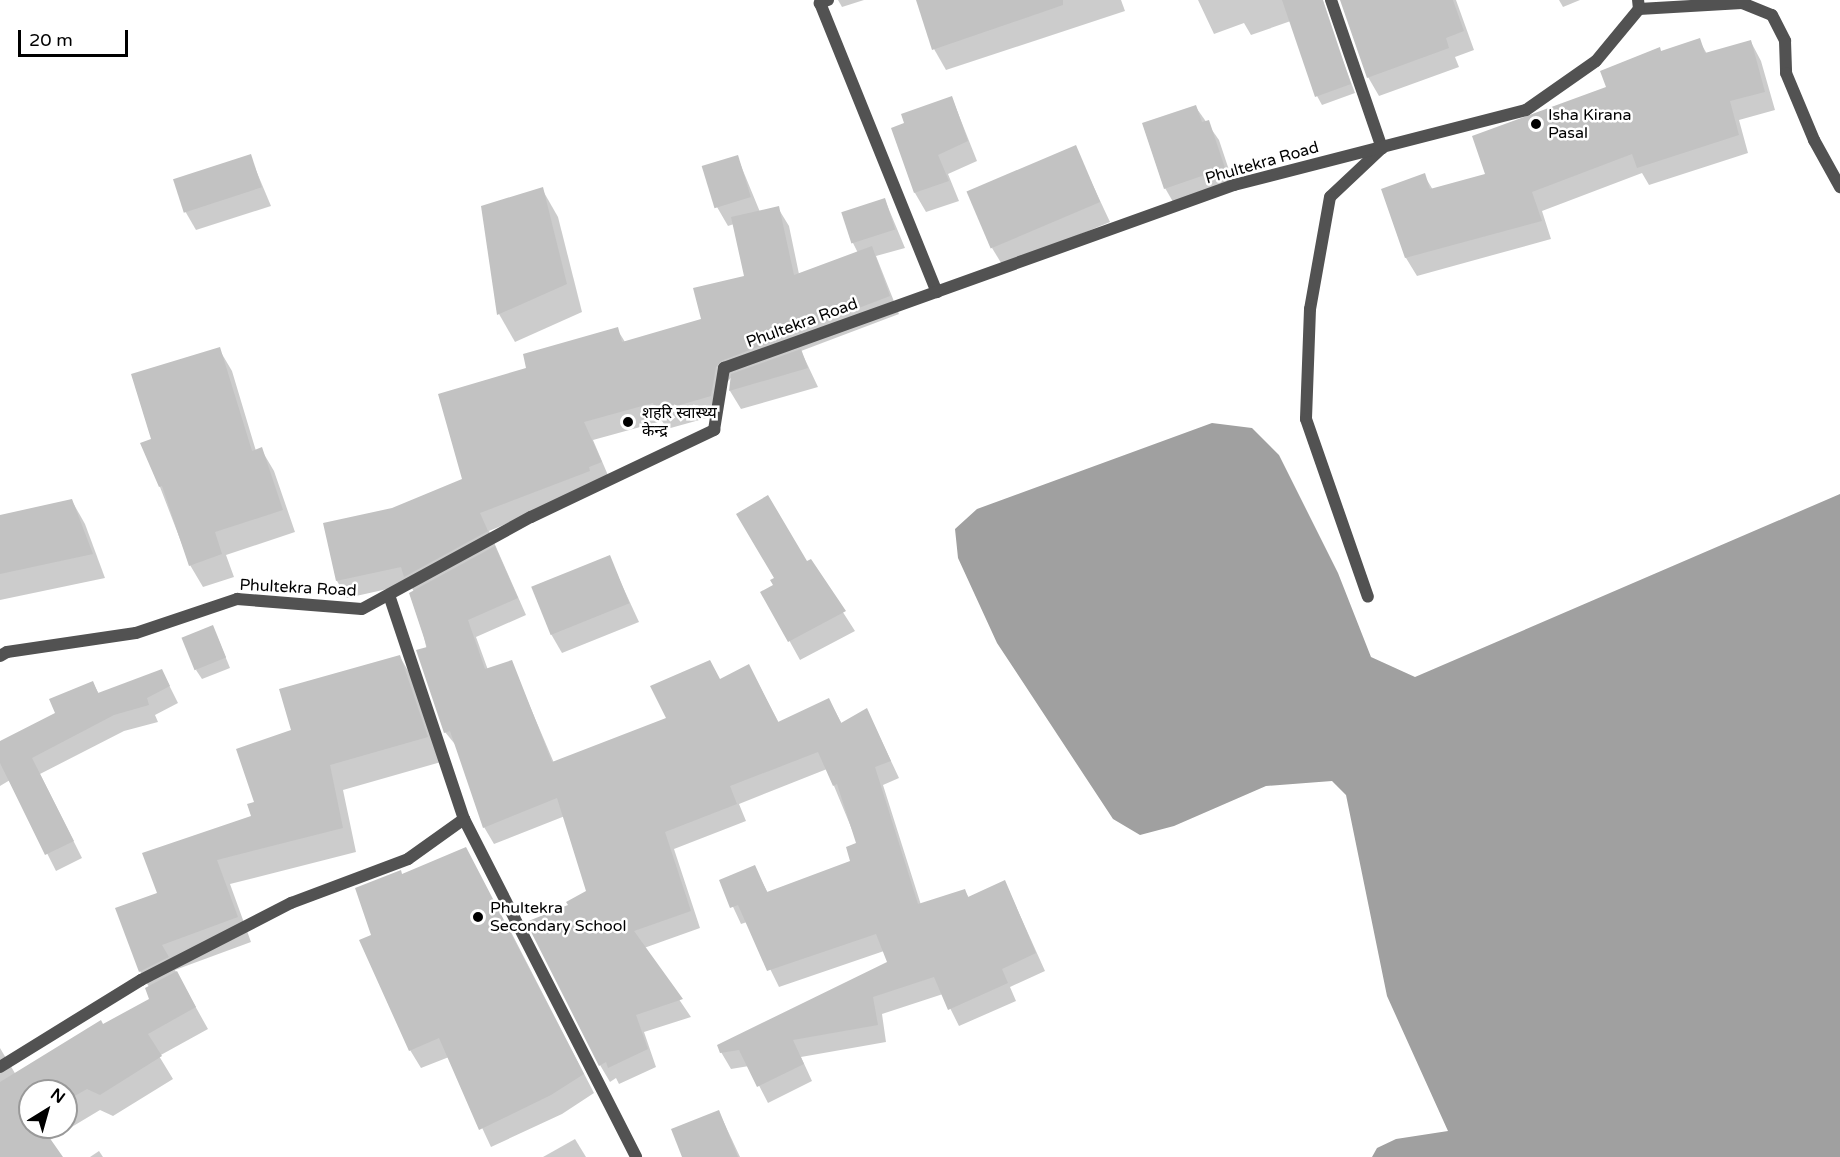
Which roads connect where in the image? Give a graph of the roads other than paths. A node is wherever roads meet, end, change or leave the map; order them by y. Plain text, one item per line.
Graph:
1 (1331, 0) edge
2 (822, 1) edge
3 (1638, 5) edge
4 (1382, 148) junction
5 (1840, 187) edge
6 (937, 292) junction
7 (388, 595) junction
8 (1368, 597) dead end
9 (0, 656) edge
10 (464, 819) junction
11 (0, 1067) edge
12 (636, 1157) edge

1 - 4 street
2 - 6 street
3 - 4 street, Phultekra Road
3 - 5 street
4 - 6 street, Phultekra Road
4 - 8 street
6 - 7 street, Phultekra Road
7 - 9 street, Phultekra Road
7 - 10 street
10 - 11 street
10 - 12 street

